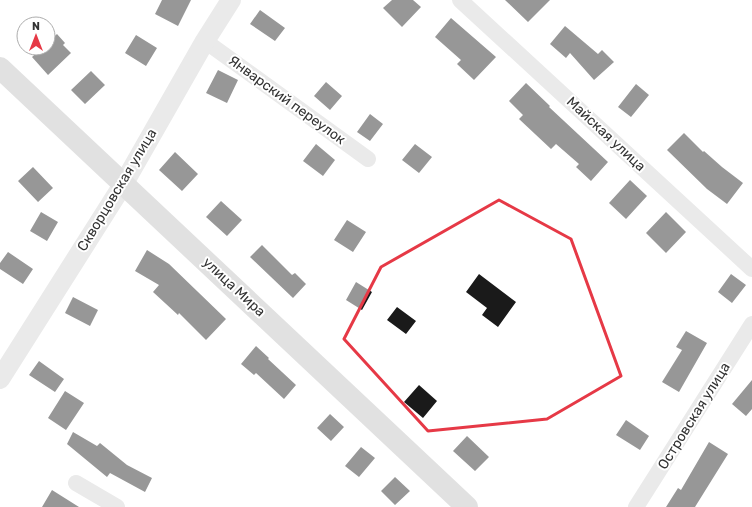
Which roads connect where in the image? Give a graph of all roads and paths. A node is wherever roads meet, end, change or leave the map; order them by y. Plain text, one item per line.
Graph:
1 (232, 0) edge
2 (460, 0) edge
3 (205, 41) junction
4 (0, 68) edge
5 (368, 159) dead end
6 (124, 183) junction
7 (752, 269) edge
8 (752, 324) edge
9 (0, 379) edge
10 (76, 483) dead end
11 (117, 507) edge
12 (466, 507) edge
13 (636, 507) edge

1 - 3 street, Скворцовская улица
2 - 7 street, Майская улица
3 - 5 street, Январский переулок
3 - 6 street, Скворцовская улица
4 - 6 main road, улица Мира
6 - 9 street, Скворцовская улица
6 - 12 main road, улица Мира
8 - 13 street, Островская улица
10 - 11 street

